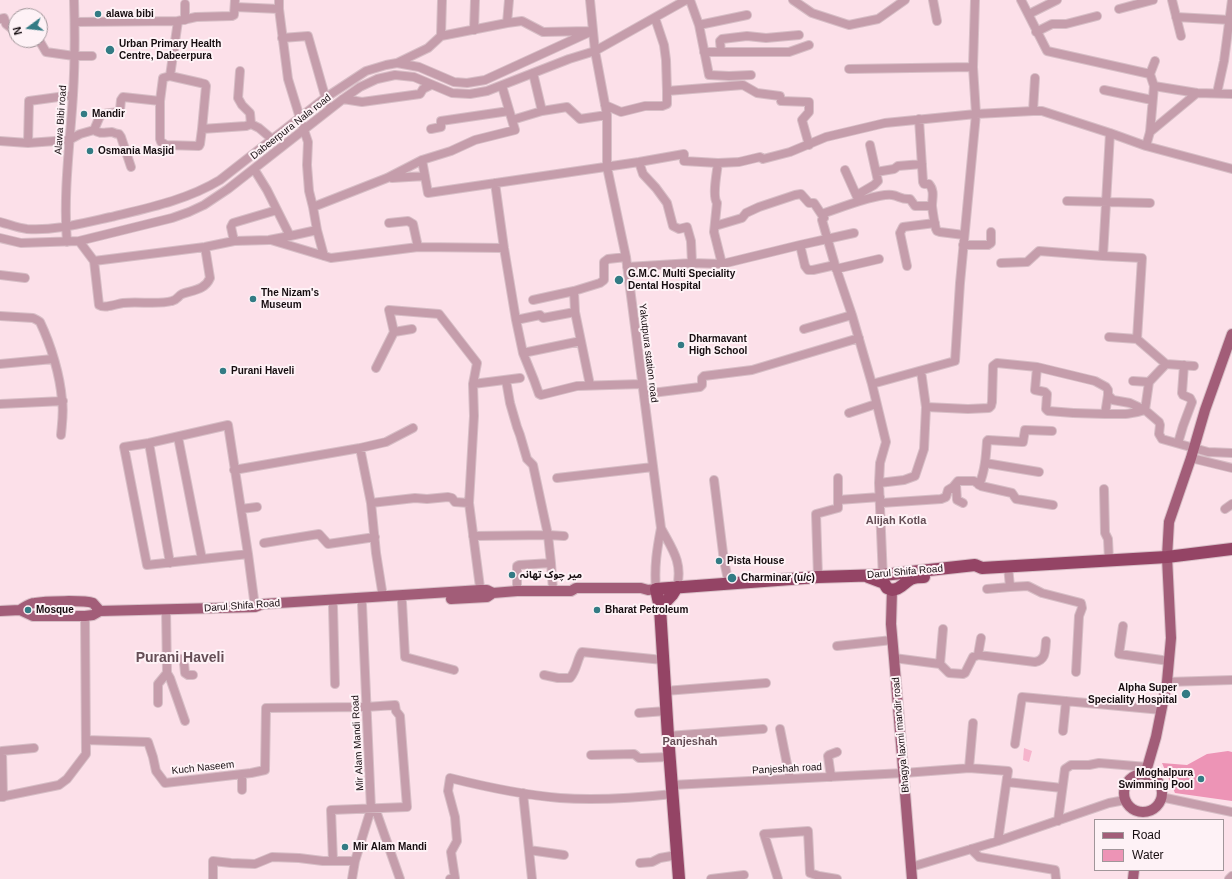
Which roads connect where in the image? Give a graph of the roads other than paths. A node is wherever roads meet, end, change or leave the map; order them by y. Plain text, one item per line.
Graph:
1 (74, 0) edge
2 (279, 0) edge
3 (442, 0) edge
4 (475, 0) edge
5 (509, 0) edge
6 (590, 0) edge
7 (686, 0) edge
8 (690, 0) edge
9 (793, 0) edge
10 (905, 0) edge
11 (933, 0) edge
12 (975, 0) edge
13 (1021, 0) edge
14 (1057, 0) edge
15 (1153, 0) edge
16 (1172, 0) edge
17 (1232, 0) edge
18 (235, 3) edge
19 (186, 4) dead end
20 (279, 9) junction
21 (1119, 9) dead end
22 (1029, 14) junction
23 (747, 15) dead end
24 (1097, 16) dead end
25 (1176, 17) junction
26 (655, 18) junction
27 (0, 19) edge
28 (1230, 20) junction
29 (182, 21) junction
30 (937, 21) dead end
31 (75, 22) junction
32 (507, 23) junction
33 (699, 25) junction
34 (8, 26) edge
35 (474, 30) junction
36 (592, 31) junction
37 (1036, 32) junction
38 (799, 35) dead end
39 (442, 36) junction
40 (1181, 36) dead end
41 (282, 38) junction
42 (566, 44) junction
43 (809, 45) dead end
44 (44, 48) edge
45 (594, 51) junction
46 (704, 52) junction
47 (721, 52) junction
48 (74, 56) junction
49 (92, 56) dead end
50 (569, 59) junction
51 (1155, 60) dead end
52 (398, 63) junction
53 (973, 67) junction
54 (849, 69) dead end
55 (240, 71) dead end
56 (430, 71) junction
57 (533, 73) junction
58 (709, 74) junction
59 (1150, 74) junction
60 (751, 75) dead end
61 (170, 76) junction
62 (1035, 78) dead end
63 (485, 80) junction
64 (428, 83) junction
65 (502, 86) junction
66 (1154, 86) junction
67 (709, 88) junction
68 (1104, 90) dead end
69 (487, 91) junction
70 (667, 91) junction
71 (1197, 93) junction
72 (1217, 93) junction
73 (1232, 94) edge
74 (73, 95) junction
75 (325, 98) junction
76 (343, 99) junction
77 (1152, 100) junction
78 (160, 101) junction
79 (605, 105) junction
80 (329, 109) junction
81 (509, 111) junction
82 (542, 111) junction
83 (1033, 111) junction
84 (976, 114) junction
85 (607, 115) junction
86 (300, 118) junction
87 (919, 119) junction
88 (512, 120) junction
89 (251, 124) junction
90 (202, 129) junction
91 (431, 129) dead end
92 (94, 130) junction
93 (304, 130) junction
94 (1150, 132) junction
95 (1110, 133) junction
96 (272, 139) junction
97 (69, 140) junction
98 (0, 141) edge
99 (28, 143) junction
100 (809, 144) junction
101 (870, 145) dead end
102 (1146, 146) junction
103 (422, 160) junction
104 (639, 162) junction
105 (718, 163) junction
106 (922, 164) junction
107 (131, 167) dead end
108 (607, 167) junction
109 (254, 168) junction
110 (846, 170) dead end
111 (1232, 170) edge
112 (876, 172) junction
113 (425, 176) junction
114 (387, 178) junction
115 (495, 183) junction
116 (184, 197) junction
117 (858, 199) junction
118 (1067, 201) dead end
119 (1106, 202) junction
120 (1150, 203) dead end
121 (932, 206) junction
122 (313, 207) junction
123 (277, 210) junction
124 (189, 212) junction
125 (822, 214) junction
126 (0, 222) edge
127 (389, 223) dead end
128 (935, 223) junction
129 (715, 226) junction
130 (66, 228) junction
131 (317, 230) junction
132 (991, 232) dead end
133 (854, 233) dead end
134 (964, 235) junction
135 (290, 236) junction
136 (0, 238) edge
137 (827, 239) junction
138 (269, 240) junction
139 (79, 241) junction
140 (234, 241) junction
141 (67, 242) junction
142 (800, 245) junction
143 (963, 245) junction
144 (205, 247) junction
145 (418, 247) junction
146 (504, 248) junction
147 (324, 256) junction
148 (1103, 256) junction
149 (626, 257) junction
150 (879, 259) dead end
151 (94, 261) junction
152 (1001, 262) dead end
153 (692, 263) junction
154 (722, 264) junction
155 (907, 266) dead end
156 (627, 267) junction
157 (836, 267) junction
158 (0, 276) edge
159 (25, 278) dead end
160 (574, 291) junction
161 (533, 300) dead end
162 (575, 312) junction
163 (852, 315) junction
164 (0, 316) edge
165 (516, 320) junction
166 (804, 328) dead end
167 (412, 329) dead end
168 (394, 332) junction
169 (1232, 334) edge
170 (1109, 337) dead end
171 (859, 338) junction
172 (1137, 339) junction
173 (581, 341) junction
174 (523, 353) junction
175 (54, 359) junction
176 (0, 364) edge
177 (1166, 364) junction
178 (1184, 365) junction
179 (1194, 366) dead end
180 (1037, 367) junction
181 (376, 368) dead end
182 (922, 371) junction
183 (520, 378) dead end
184 (506, 380) junction
185 (1133, 381) dead end
186 (1149, 382) junction
187 (473, 384) junction
188 (642, 384) junction
189 (872, 384) junction
190 (590, 385) junction
191 (644, 394) junction
192 (1108, 395) junction
193 (62, 401) junction
194 (0, 404) edge
195 (876, 404) junction
196 (926, 407) junction
197 (1145, 410) junction
198 (849, 413) dead end
199 (1106, 414) junction
200 (413, 428) dead end
201 (1052, 431) dead end
202 (61, 434) dead end
203 (178, 437) junction
204 (149, 443) junction
205 (1178, 443) junction
206 (360, 448) junction
207 (1193, 453) junction
208 (1232, 453) edge
209 (985, 463) junction
210 (653, 467) junction
211 (1232, 468) edge
212 (234, 470) junction
213 (1039, 472) dead end
214 (557, 478) dead end
215 (838, 478) dead end
216 (714, 480) dead end
217 (879, 483) junction
218 (956, 485) junction
219 (979, 485) junction
220 (1104, 489) dead end
221 (838, 500) junction
222 (880, 500) junction
223 (371, 503) junction
224 (469, 503) junction
225 (963, 503) dead end
226 (1053, 505) dead end
227 (257, 506) dead end
228 (241, 509) junction
229 (661, 528) junction
230 (548, 535) junction
231 (473, 536) junction
232 (564, 536) dead end
233 (375, 537) junction
234 (264, 543) dead end
235 (1232, 549) edge
236 (248, 554) junction
237 (1167, 557) junction
238 (202, 559) junction
239 (1109, 560) junction
240 (170, 563) junction
241 (551, 563) junction
242 (1008, 566) junction
243 (982, 568) junction
244 (818, 577) junction
245 (886, 583) junction
246 (729, 584) junction
247 (677, 587) junction
248 (1010, 587) junction
249 (987, 588) dead end
250 (652, 589) junction
251 (553, 590) junction
252 (517, 591) junction
253 (486, 593) junction
254 (383, 597) junction
255 (402, 602) junction
256 (362, 604) junction
257 (333, 606) junction
258 (256, 607) junction
259 (660, 608) junction
260 (166, 609) junction
261 (20, 610) junction
262 (0, 611) edge
263 (100, 611) junction
264 (85, 616) junction
265 (1123, 626) dead end
266 (943, 629) dead end
267 (981, 638) dead end
268 (892, 640) junction
269 (1046, 641) dead end
270 (837, 646) dead end
271 (978, 655) junction
272 (894, 658) junction
273 (166, 659) junction
274 (663, 660) junction
275 (1169, 661) junction
276 (940, 664) junction
277 (454, 670) dead end
278 (1076, 672) dead end
279 (167, 673) junction
280 (193, 675) dead end
281 (544, 675) dead end
282 (1232, 680) edge
283 (1168, 682) junction
284 (766, 683) dead end
285 (335, 684) dead end
286 (665, 691) junction
287 (1066, 701) junction
288 (158, 703) dead end
289 (366, 708) junction
290 (1162, 710) junction
291 (666, 711) junction
292 (640, 713) dead end
293 (185, 721) dead end
294 (973, 723) dead end
295 (780, 729) dead end
296 (763, 730) dead end
297 (1063, 731) dead end
298 (668, 736) junction
299 (86, 740) junction
300 (1015, 744) dead end
301 (34, 748) dead end
302 (837, 752) dead end
303 (591, 755) dead end
304 (669, 757) junction
305 (969, 768) junction
306 (1146, 771) junction
307 (904, 773) junction
308 (242, 774) junction
309 (831, 777) junction
310 (790, 779) junction
311 (1007, 782) junction
312 (1062, 788) junction
313 (242, 790) dead end
314 (672, 790) junction
315 (522, 793) junction
316 (1161, 796) junction
317 (1, 797) edge
318 (1125, 800) junction
319 (373, 809) junction
320 (1232, 812) edge
321 (1141, 816) edge
322 (1058, 820) junction
323 (998, 841) junction
324 (971, 849) junction
325 (529, 850) junction
326 (564, 855) dead end
327 (677, 855) junction
328 (333, 861) junction
329 (356, 861) junction
330 (640, 863) dead end
331 (911, 867) junction
332 (744, 875) dead end
333 (1232, 876) edge
334 (213, 879) edge
335 (352, 879) edge
336 (400, 879) edge
337 (450, 879) edge
338 (532, 879) edge
339 (678, 879) edge
340 (711, 879) edge
341 (778, 879) edge
342 (837, 879) edge
343 (912, 879) edge
344 (1056, 879) edge
345 (1229, 879) edge

1 - 31 street, Alawa Bibi road
2 - 20 street
3 - 39 street
4 - 35 street
5 - 32 street
6 - 36 street, Yakutpura station road
7 - 26 street, Dabeerpura Nala road
8 - 33 street
9 - 10 street
11 - 30 street
12 - 53 street
13 - 22 street
14 - 22 street
15 - 21 street
16 - 25 street
17 - 28 street
18 - 20 street
18 - 29 street
19 - 29 street
20 - 41 street
22 - 37 street
23 - 33 street
24 - 37 street
25 - 28 street
25 - 40 street
26 - 45 street, Dabeerpura Nala road
26 - 70 street
27 - 34 street
28 - 72 street
29 - 31 street
29 - 61 street
31 - 48 street, Alawa Bibi road
32 - 35 street
32 - 36 street
33 - 46 street
35 - 39 street
36 - 42 street, Dabeerpura Nala road
36 - 45 street, Yakutpura station road
37 - 59 street
38 - 47 street
39 - 52 street
41 - 75 street
41 - 86 street
42 - 50 street
42 - 63 street, Dabeerpura Nala road
43 - 47 street
44 - 48 street
45 - 50 street, Dabeerpura Nala road
45 - 79 street, Yakutpura station road
46 - 47 street
46 - 58 street
48 - 49 street
48 - 74 street, Alawa Bibi road
50 - 57 street, Dabeerpura Nala road
51 - 59 street
52 - 56 street, Dabeerpura Nala road
52 - 75 street, Dabeerpura Nala road
53 - 54 street
53 - 84 street
55 - 89 street
56 - 63 street, Dabeerpura Nala road
56 - 64 street
57 - 65 street, Dabeerpura Nala road
57 - 82 street
58 - 60 street
58 - 67 street
59 - 66 street
61 - 78 street
61 - 90 street
62 - 83 street
63 - 69 street
64 - 69 street, Dabeerpura Nala road
64 - 76 street
64 - 76 street, Dabeerpura Nala road
65 - 69 street, Dabeerpura Nala road
65 - 81 street
66 - 71 street
66 - 77 street
67 - 70 street
67 - 100 street
68 - 77 street
70 - 79 street
71 - 72 street
71 - 94 street
72 - 73 street
74 - 97 street, Alawa Bibi road
74 - 99 street
75 - 80 street
75 - 86 street, Dabeerpura Nala road
76 - 80 street, Dabeerpura Nala road
77 - 94 street
78 - 90 street
78 - 92 street
79 - 85 street, Yakutpura station road
80 - 93 street, Dabeerpura Nala road
81 - 88 street
81 - 91 street
82 - 85 street
82 - 88 street
83 - 84 street
83 - 95 street
84 - 87 street
84 - 134 street
85 - 108 street, Yakutpura station road
86 - 93 street
86 - 96 street, Dabeerpura Nala road
87 - 100 street
87 - 106 street
88 - 103 street
89 - 90 street
89 - 96 street
92 - 97 street
92 - 107 street
93 - 109 street, Dabeerpura Nala road
93 - 122 street
94 - 102 street
95 - 102 street
95 - 119 street
96 - 116 street, Dabeerpura Nala road
97 - 99 street
97 - 130 street, Alawa Bibi road
98 - 99 street
100 - 105 street
101 - 112 street
102 - 111 street
103 - 113 street
103 - 114 street
104 - 105 street
104 - 108 street
104 - 153 street
105 - 129 street
106 - 112 street
106 - 121 street
108 - 115 street
108 - 149 street, Yakutpura station road
109 - 123 street
109 - 124 street, Dabeerpura Nala road
110 - 117 street
112 - 117 street
113 - 114 street
113 - 115 street
114 - 122 street
115 - 146 street
116 - 124 street
116 - 130 street, Dabeerpura Nala road
117 - 121 street
117 - 125 street
118 - 119 street
119 - 120 street
119 - 148 street
121 - 128 street
122 - 131 street
123 - 135 street
123 - 140 street
124 - 139 street, Dabeerpura Nala road
125 - 129 street
125 - 137 street
126 - 130 street, Dabeerpura Nala road
127 - 145 street
128 - 134 street
128 - 155 street
129 - 154 street
130 - 141 street, Alawa Bibi road
131 - 135 street
131 - 147 street
132 - 143 street
133 - 137 street
134 - 143 street
135 - 138 street
136 - 141 street, Dabeerpura Nala road
137 - 142 street
137 - 157 street
138 - 140 street
138 - 147 street
139 - 141 street, Dabeerpura Nala road
139 - 151 street
140 - 144 street
142 - 154 street
142 - 157 street
143 - 182 street
144 - 151 street
144 - 151 street
145 - 146 street
145 - 147 street
146 - 165 street
148 - 152 street
148 - 172 street
149 - 156 street, Yakutpura station road
149 - 160 street
150 - 157 street
153 - 154 street
153 - 156 street
156 - 188 street, Yakutpura station road
157 - 163 street
158 - 159 street
160 - 161 street
160 - 162 street
162 - 165 street
162 - 173 street
163 - 166 street
163 - 171 street
164 - 175 street
165 - 174 street
167 - 168 street
168 - 181 street
168 - 187 street
169 - 207 main road
170 - 172 street
171 - 189 street
171 - 191 street
172 - 177 street
173 - 174 street
173 - 190 street
174 - 190 street
175 - 176 street
175 - 193 street
177 - 178 street
177 - 186 street
178 - 179 street
178 - 205 street
180 - 192 street
180 - 196 street
180 - 199 street
182 - 189 street
182 - 196 street
183 - 184 street
184 - 187 street
184 - 230 street
185 - 186 street
186 - 197 street
187 - 224 street
188 - 190 street
188 - 191 street, Yakutpura station road
189 - 195 street
191 - 210 street, Yakutpura station road
192 - 197 street
192 - 199 street
193 - 194 street
193 - 202 street
195 - 198 street
195 - 217 street
196 - 217 street
197 - 199 street
197 - 205 street
200 - 206 street
201 - 209 street
203 - 204 street
203 - 212 street
203 - 238 street
204 - 240 street
204 - 240 street
205 - 207 street
206 - 212 street
206 - 223 street
207 - 208 street
207 - 211 street
207 - 237 main road
209 - 213 street
209 - 219 street
210 - 214 street
210 - 229 street, Yakutpura station road
212 - 228 street
215 - 221 street
216 - 246 street
217 - 222 street
218 - 219 street
218 - 222 street
218 - 225 street
219 - 226 street
220 - 239 street
221 - 222 street
221 - 244 street
222 - 245 street
223 - 224 street
223 - 233 street
224 - 231 street
227 - 228 street
228 - 236 street
229 - 247 street, Yakutpura station road
229 - 250 street
230 - 231 street
230 - 232 street
230 - 241 street
231 - 253 street
233 - 234 street
233 - 254 street
235 - 237 highway, Darul Shifa Road
236 - 238 street
236 - 258 street
237 - 239 highway, Darul Shifa Road
237 - 275 main road
238 - 240 street
239 - 242 highway, Darul Shifa Road
241 - 251 street
241 - 252 street
242 - 243 highway, Darul Shifa Road
242 - 248 street
243 - 245 highway, Darul Shifa Road
243 - 245 highway
244 - 245 highway, Darul Shifa Road
244 - 246 highway, Darul Shifa Road
245 - 268 main road, Bhagya laxmi mandir road
246 - 247 highway, Darul Shifa Road
247 - 250 highway, Darul Shifa Road
247 - 259 highway
248 - 249 street
248 - 278 street
250 - 251 main road, Darul Shifa Road
250 - 259 highway
251 - 252 main road, Darul Shifa Road
252 - 253 main road, Darul Shifa Road
253 - 254 main road, Darul Shifa Road
253 - 255 main road
254 - 258 main road, Darul Shifa Road
255 - 256 main road
255 - 277 street
256 - 257 main road
256 - 289 street, Mir Alam Mandi Road
257 - 258 main road
257 - 285 street
258 - 260 main road, Darul Shifa Road
259 - 274 highway
260 - 263 main road, Darul Shifa Road
260 - 273 street
261 - 262 main road, Darul Shifa Road
261 - 263 main road
261 - 264 main road, Darul Shifa Road
263 - 264 main road, Darul Shifa Road
264 - 299 street
265 - 275 street
266 - 276 street
267 - 271 street
268 - 270 street
268 - 272 main road, Bhagya laxmi mandir road
269 - 271 street
271 - 276 street
272 - 276 street
272 - 307 main road, Bhagya laxmi mandir road
273 - 279 street
273 - 280 street
274 - 281 street
274 - 286 highway
275 - 283 main road
279 - 288 street
279 - 293 street
282 - 283 street
283 - 290 main road
284 - 286 street
286 - 291 highway
287 - 290 street
287 - 297 street
287 - 300 street
289 - 308 street, Kuch Naseem
289 - 319 street, Mir Alam Mandi Road
289 - 319 street
290 - 306 main road
291 - 292 street
291 - 298 highway
294 - 305 street
295 - 310 street
296 - 298 street
298 - 304 highway
299 - 308 street, Kuch Naseem
299 - 317 street
301 - 317 street
302 - 309 street
303 - 304 street
304 - 314 highway
305 - 307 street, Panjeshah road
305 - 311 street, Panjeshah road
306 - 312 street
306 - 316 main road
306 - 318 main road
307 - 309 street, Panjeshah road
307 - 331 main road, Bhagya laxmi mandir road
308 - 313 street
309 - 310 street, Panjeshah road
310 - 314 street, Panjeshah road
311 - 312 street
311 - 323 street
312 - 322 street
314 - 315 street, Panjeshah road
314 - 327 highway
315 - 325 street
315 - 337 street, Panjeshah road
316 - 320 street
316 - 321 main road
318 - 321 main road
318 - 322 street
319 - 328 street
319 - 329 street, Mir Alam Mandi Road
319 - 336 street
322 - 323 street
323 - 324 street
324 - 331 street
324 - 344 street
325 - 326 street
325 - 338 street
327 - 330 street
327 - 339 highway
328 - 329 street
328 - 334 street
329 - 335 street, Mir Alam Mandi Road
331 - 343 main road, Bhagya laxmi mandir road
332 - 340 street
333 - 345 street
341 - 342 street

